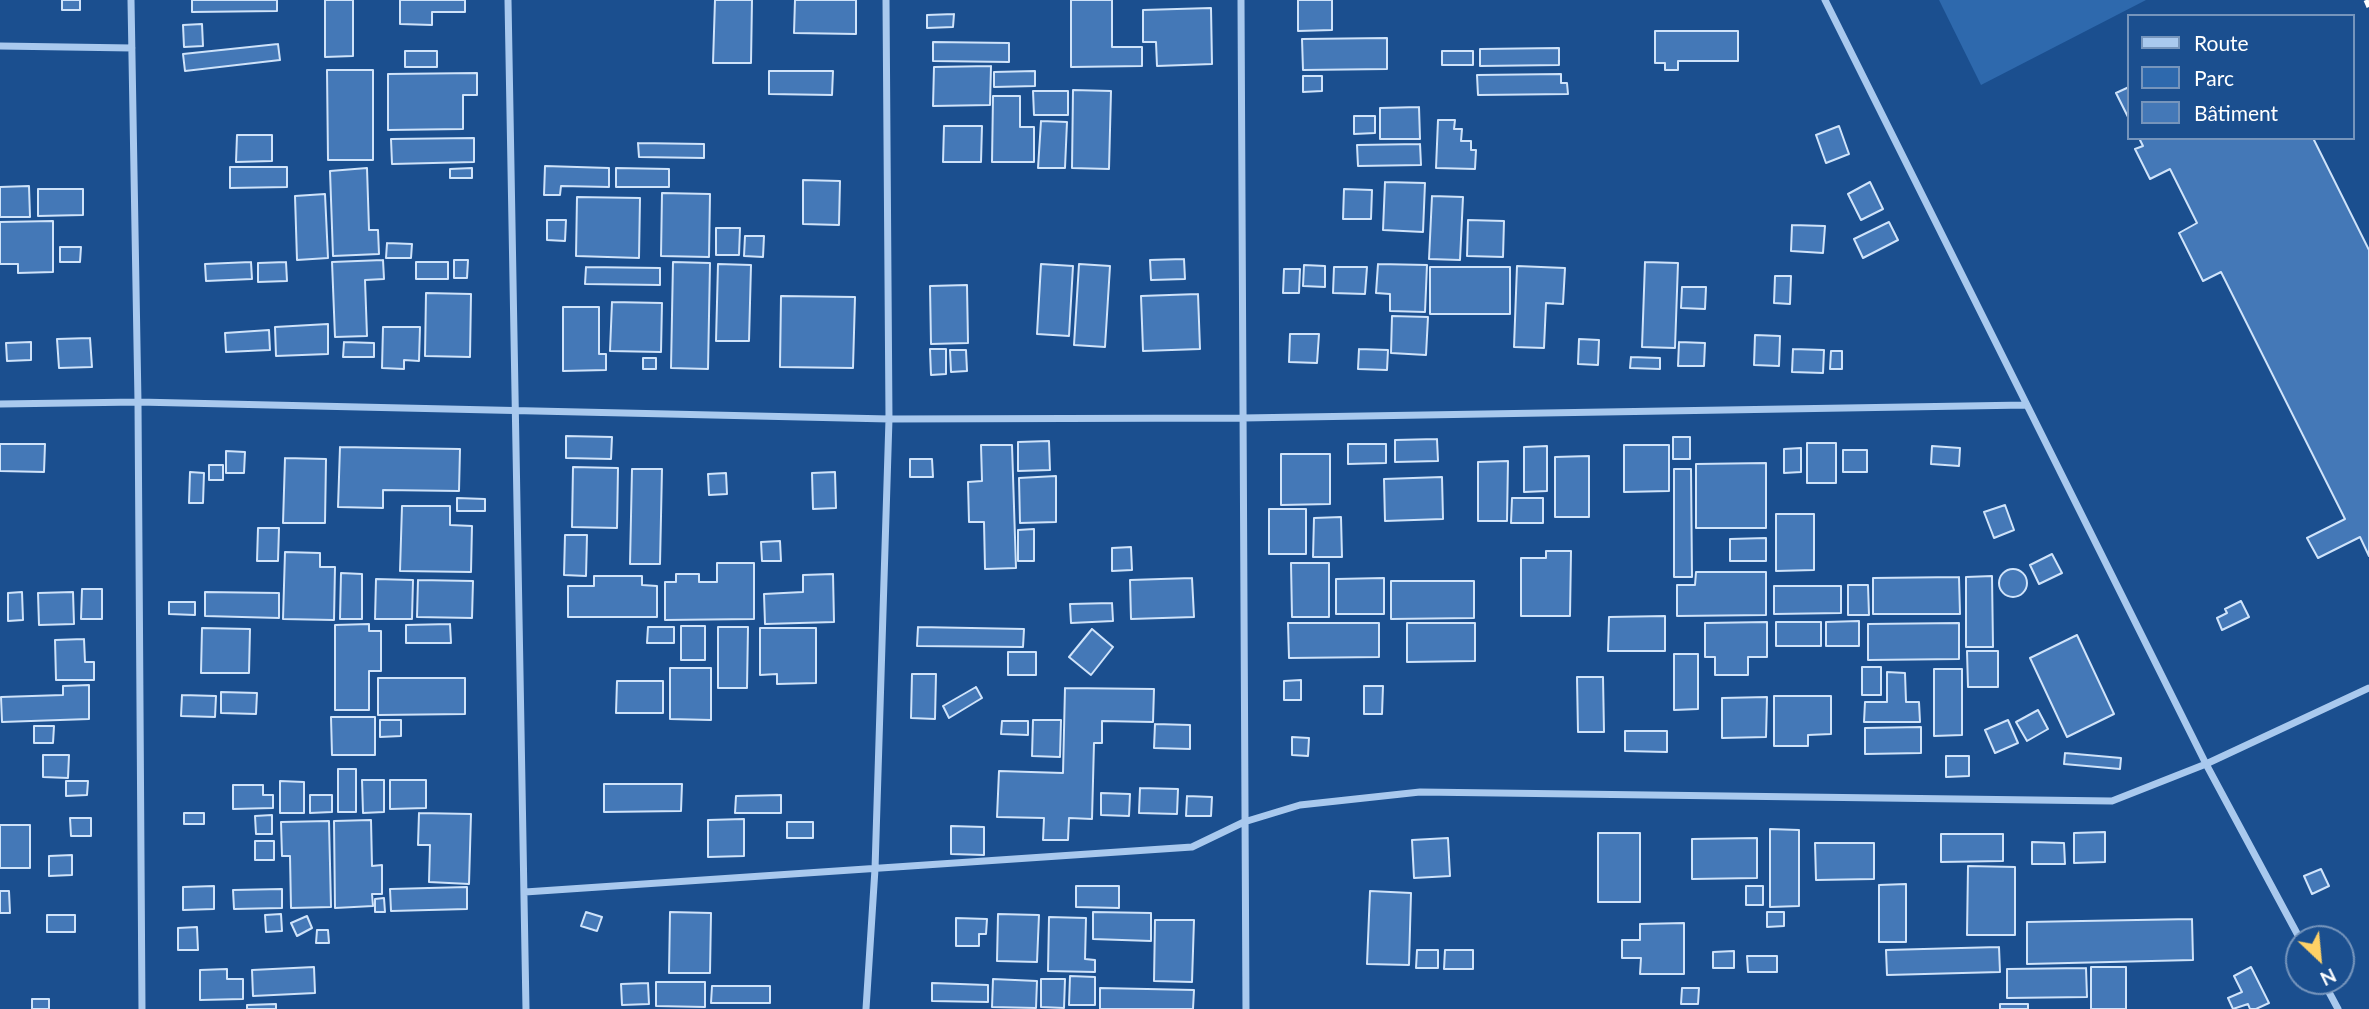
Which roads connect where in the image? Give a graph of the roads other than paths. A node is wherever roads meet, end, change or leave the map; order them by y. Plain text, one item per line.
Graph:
1 (131, 0) edge
2 (508, 0) edge
3 (886, 0) edge
4 (1241, 0) edge
5 (1825, 0) edge
6 (0, 46) edge
7 (132, 48) junction
8 (138, 402) junction
9 (0, 404) edge
10 (2026, 405) junction
11 (516, 409) junction
12 (1242, 418) junction
13 (889, 419) junction
14 (2369, 688) edge
15 (2206, 764) junction
16 (1244, 822) junction
17 (875, 869) junction
18 (525, 892) junction
19 (2292, 925) edge
20 (142, 1009) edge
21 (526, 1009) edge
22 (866, 1009) edge
23 (1245, 1009) edge

1 - 7 street
2 - 11 street
3 - 13 street
4 - 12 street
5 - 10 street
6 - 7 street
7 - 8 street
8 - 9 street
8 - 11 street
8 - 20 street
10 - 12 street
10 - 15 street
11 - 13 street
11 - 18 street
12 - 13 street
12 - 16 street
13 - 17 street
14 - 15 street
15 - 16 street
15 - 19 street
16 - 17 street
16 - 23 street
17 - 18 street
17 - 22 street
18 - 21 street

